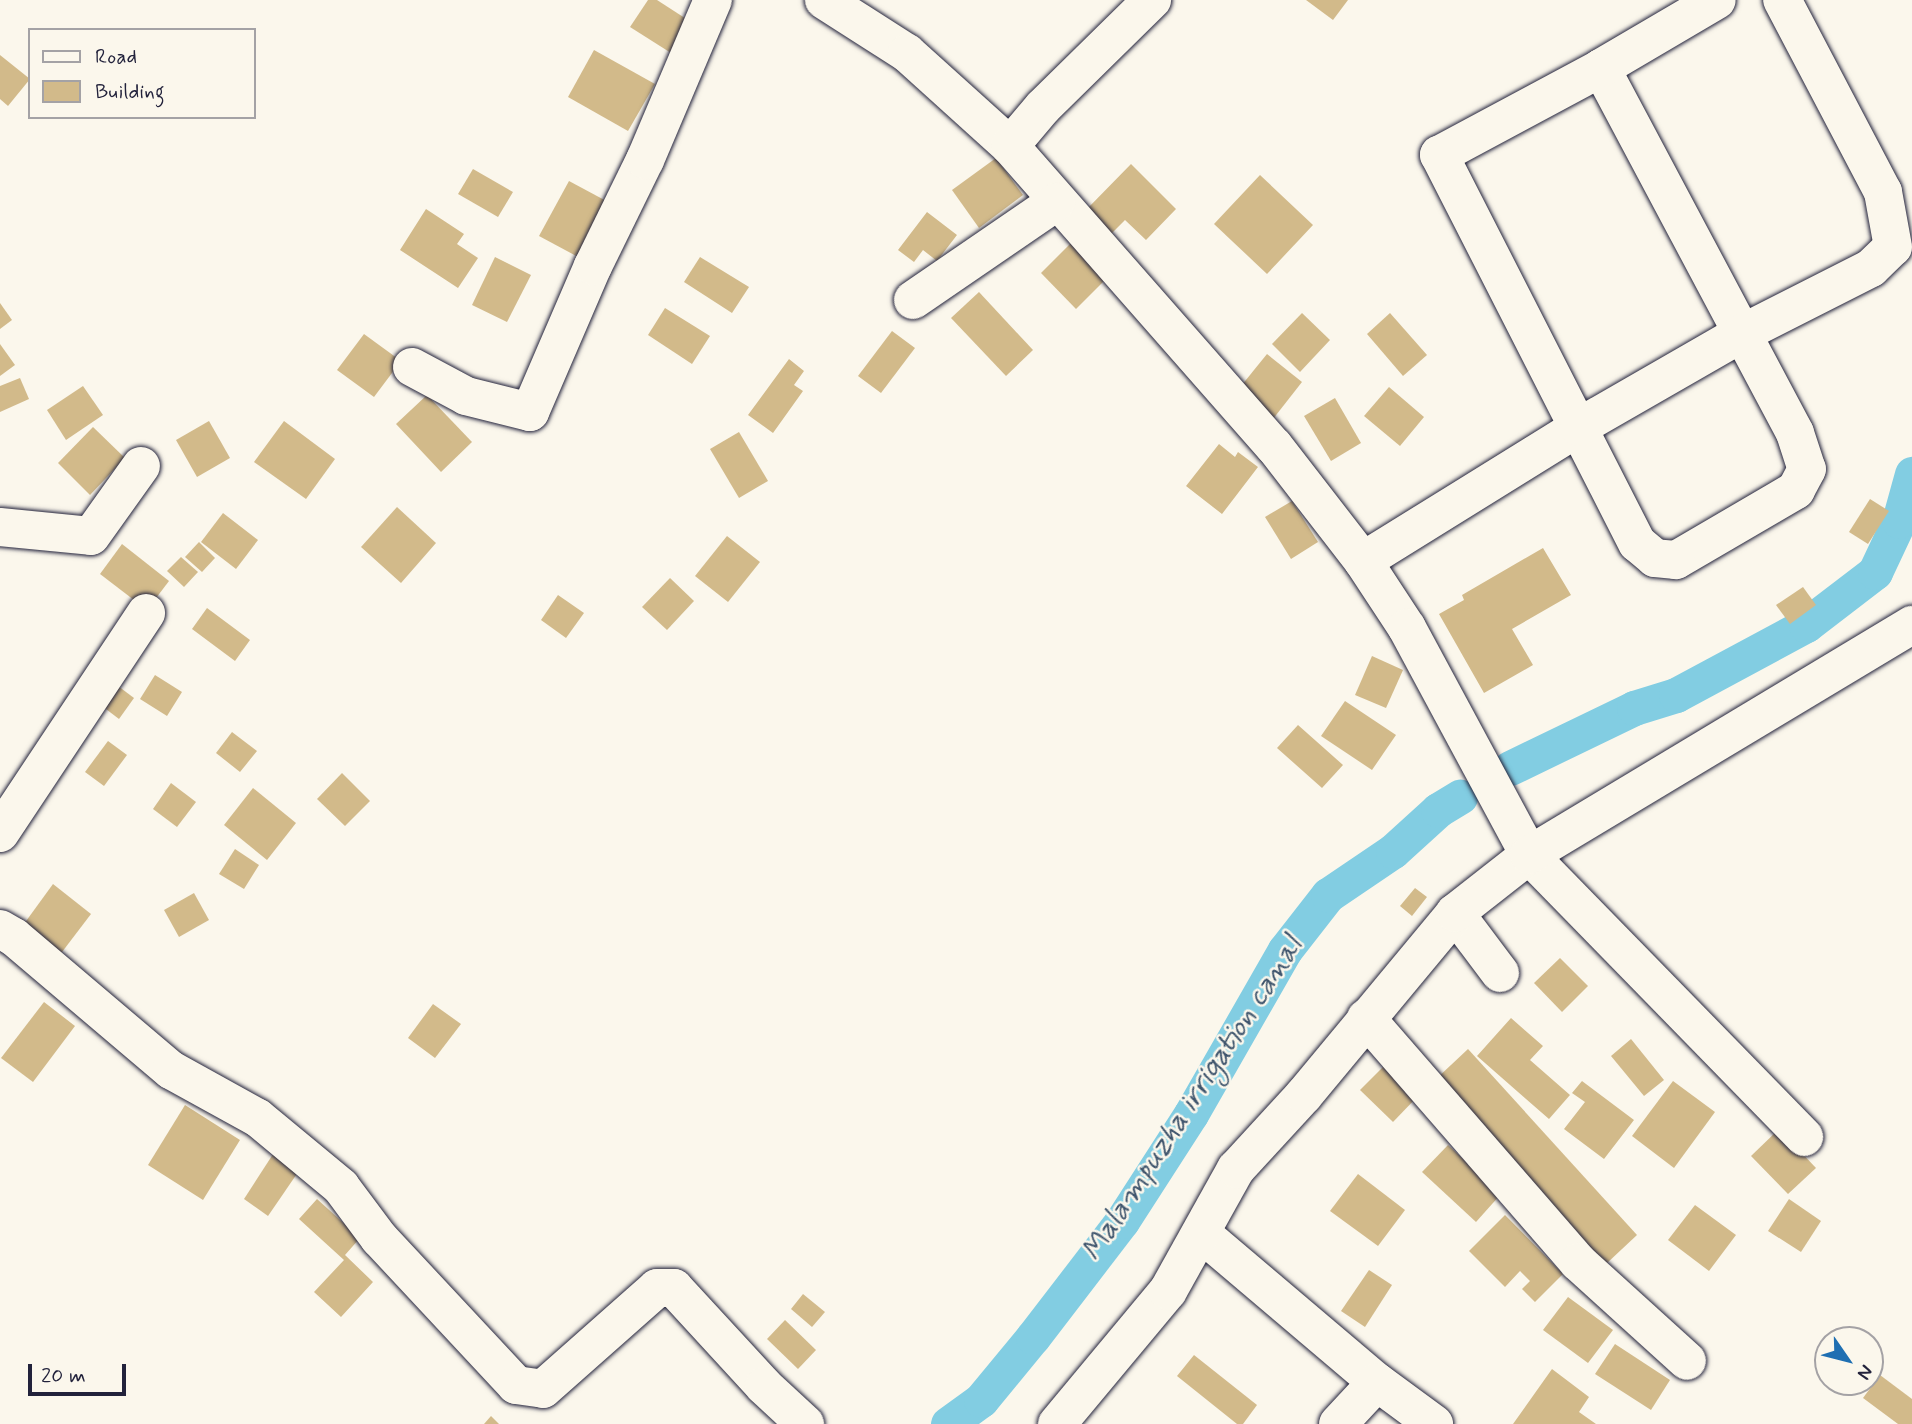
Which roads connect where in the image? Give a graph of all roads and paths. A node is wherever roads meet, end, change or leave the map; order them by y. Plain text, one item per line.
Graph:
1 (713, 0) edge
2 (824, 0) edge
3 (1152, 0) edge
4 (1717, 0) edge
5 (1782, 0) edge
6 (1601, 68) junction
7 (1010, 146) junction
8 (1056, 202) junction
9 (914, 300) dead end
10 (1741, 334) junction
11 (412, 366) dead end
12 (1579, 427) junction
13 (141, 466) dead end
14 (0, 527) edge
15 (1363, 561) junction
16 (146, 613) dead end
17 (1912, 625) edge
18 (0, 833) edge
19 (1529, 855) junction
20 (1455, 913) junction
21 (0, 929) edge
22 (1500, 973) dead end
23 (1366, 1017) junction
24 (1804, 1137) dead end
25 (1201, 1233) junction
26 (1687, 1361) dead end
27 (1377, 1382) junction
28 (805, 1424) edge
29 (1057, 1424) edge
30 (1338, 1424) edge
31 (1434, 1424) edge

1 - 11 street
2 - 7 street
3 - 7 street
4 - 6 street
5 - 10 street
6 - 10 street
6 - 12 street
7 - 8 street
8 - 9 street
8 - 15 street
10 - 12 street
10 - 12 street
12 - 15 street
13 - 14 street
15 - 19 street
16 - 18 street
17 - 19 street
19 - 20 street
19 - 24 street
20 - 22 street
20 - 23 street
21 - 28 street
23 - 25 street
23 - 26 street
25 - 27 street
25 - 29 street
27 - 30 street
27 - 31 street

